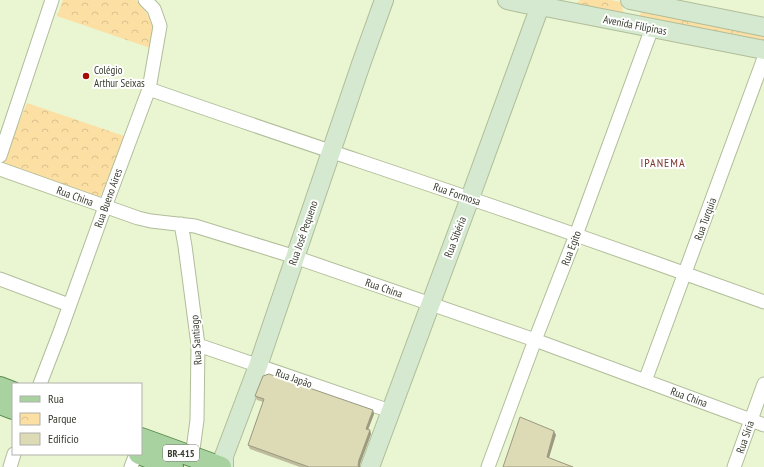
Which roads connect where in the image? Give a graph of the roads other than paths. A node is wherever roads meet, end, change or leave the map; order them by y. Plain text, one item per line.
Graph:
1 (52, 0) edge
2 (145, 0) edge
3 (384, 0) edge
4 (507, 0) edge
5 (561, 0) edge
6 (623, 0) edge
7 (636, 1) edge
8 (538, 3) edge
9 (618, 22) junction
10 (644, 27) junction
11 (764, 27) edge
12 (764, 50) edge
13 (764, 58) edge
14 (149, 89) junction
15 (331, 151) junction
16 (0, 156) edge
17 (0, 169) edge
18 (470, 198) junction
19 (105, 207) junction
20 (181, 224) junction
21 (576, 235) junction
22 (295, 257) junction
23 (685, 274) junction
24 (0, 279) edge
25 (764, 302) edge
26 (430, 304) junction
27 (69, 305) junction
28 (535, 340) junction
29 (198, 345) junction
30 (258, 366) junction
31 (645, 381) junction
32 (40, 383) edge
33 (764, 384) edge
34 (0, 387) edge
35 (12, 392) edge
36 (0, 404) edge
37 (12, 409) edge
38 (390, 411) junction
39 (751, 420) junction
40 (764, 425) edge
41 (142, 438) edge
42 (14, 455) edge
43 (136, 455) edge
44 (142, 455) edge
45 (192, 457) junction
46 (10, 467) edge
47 (131, 467) edge
48 (174, 467) edge
49 (222, 467) edge
50 (370, 467) edge
51 (488, 467) edge
52 (734, 467) edge

1 - 16 street
2 - 14 street, Rua Bueno Aires
3 - 15 main road, Rua José Pequeno
4 - 8 main road, Avenida Filipinas
5 - 8 main road
6 - 9 main road
7 - 10 main road
7 - 11 main road
8 - 9 main road, Avenida Filipinas
8 - 18 main road, Rua Sibéria
9 - 10 main road, Avenida Filipinas
10 - 12 main road, Avenida Filipinas
10 - 21 street, Rua Egito
13 - 23 street, Rua Turquia
14 - 15 street, Rua Formosa
14 - 19 street, Rua Bueno Aires
15 - 18 street, Rua Formosa
15 - 22 main road, Rua José Pequeno
17 - 19 street, Rua China
18 - 21 street, Rua Formosa
18 - 26 main road, Rua Sibéria
19 - 20 street, Rua China
19 - 27 street, Rua Bueno Aires
20 - 22 street, Rua China
20 - 29 street, Rua Santiago
21 - 23 street, Rua Formosa
21 - 28 street, Rua Egito
22 - 26 street, Rua China
22 - 30 main road, Rua José Pequeno
23 - 25 street, Rua Formosa
23 - 31 street, Rua Turquia
24 - 27 street
26 - 28 street, Rua China
26 - 38 main road, Rua Sibéria
27 - 32 street, Rua Bueno Aires
28 - 31 street, Rua China
28 - 51 street, Rua Egito
29 - 30 street, Rua Japão
29 - 45 street, Rua Santiago
30 - 38 street, Rua Japão
30 - 49 main road, Rua José Pequeno
31 - 39 street, Rua China
33 - 39 street, Rua Síria
34 - 35 main road
36 - 37 main road
38 - 50 main road, Rua Sibéria
39 - 40 street, Rua China
39 - 52 street, Rua Síria
41 - 45 main road, BR-415
42 - 46 street
43 - 47 street
44 - 48 main road
45 - 49 main road, BR-415

